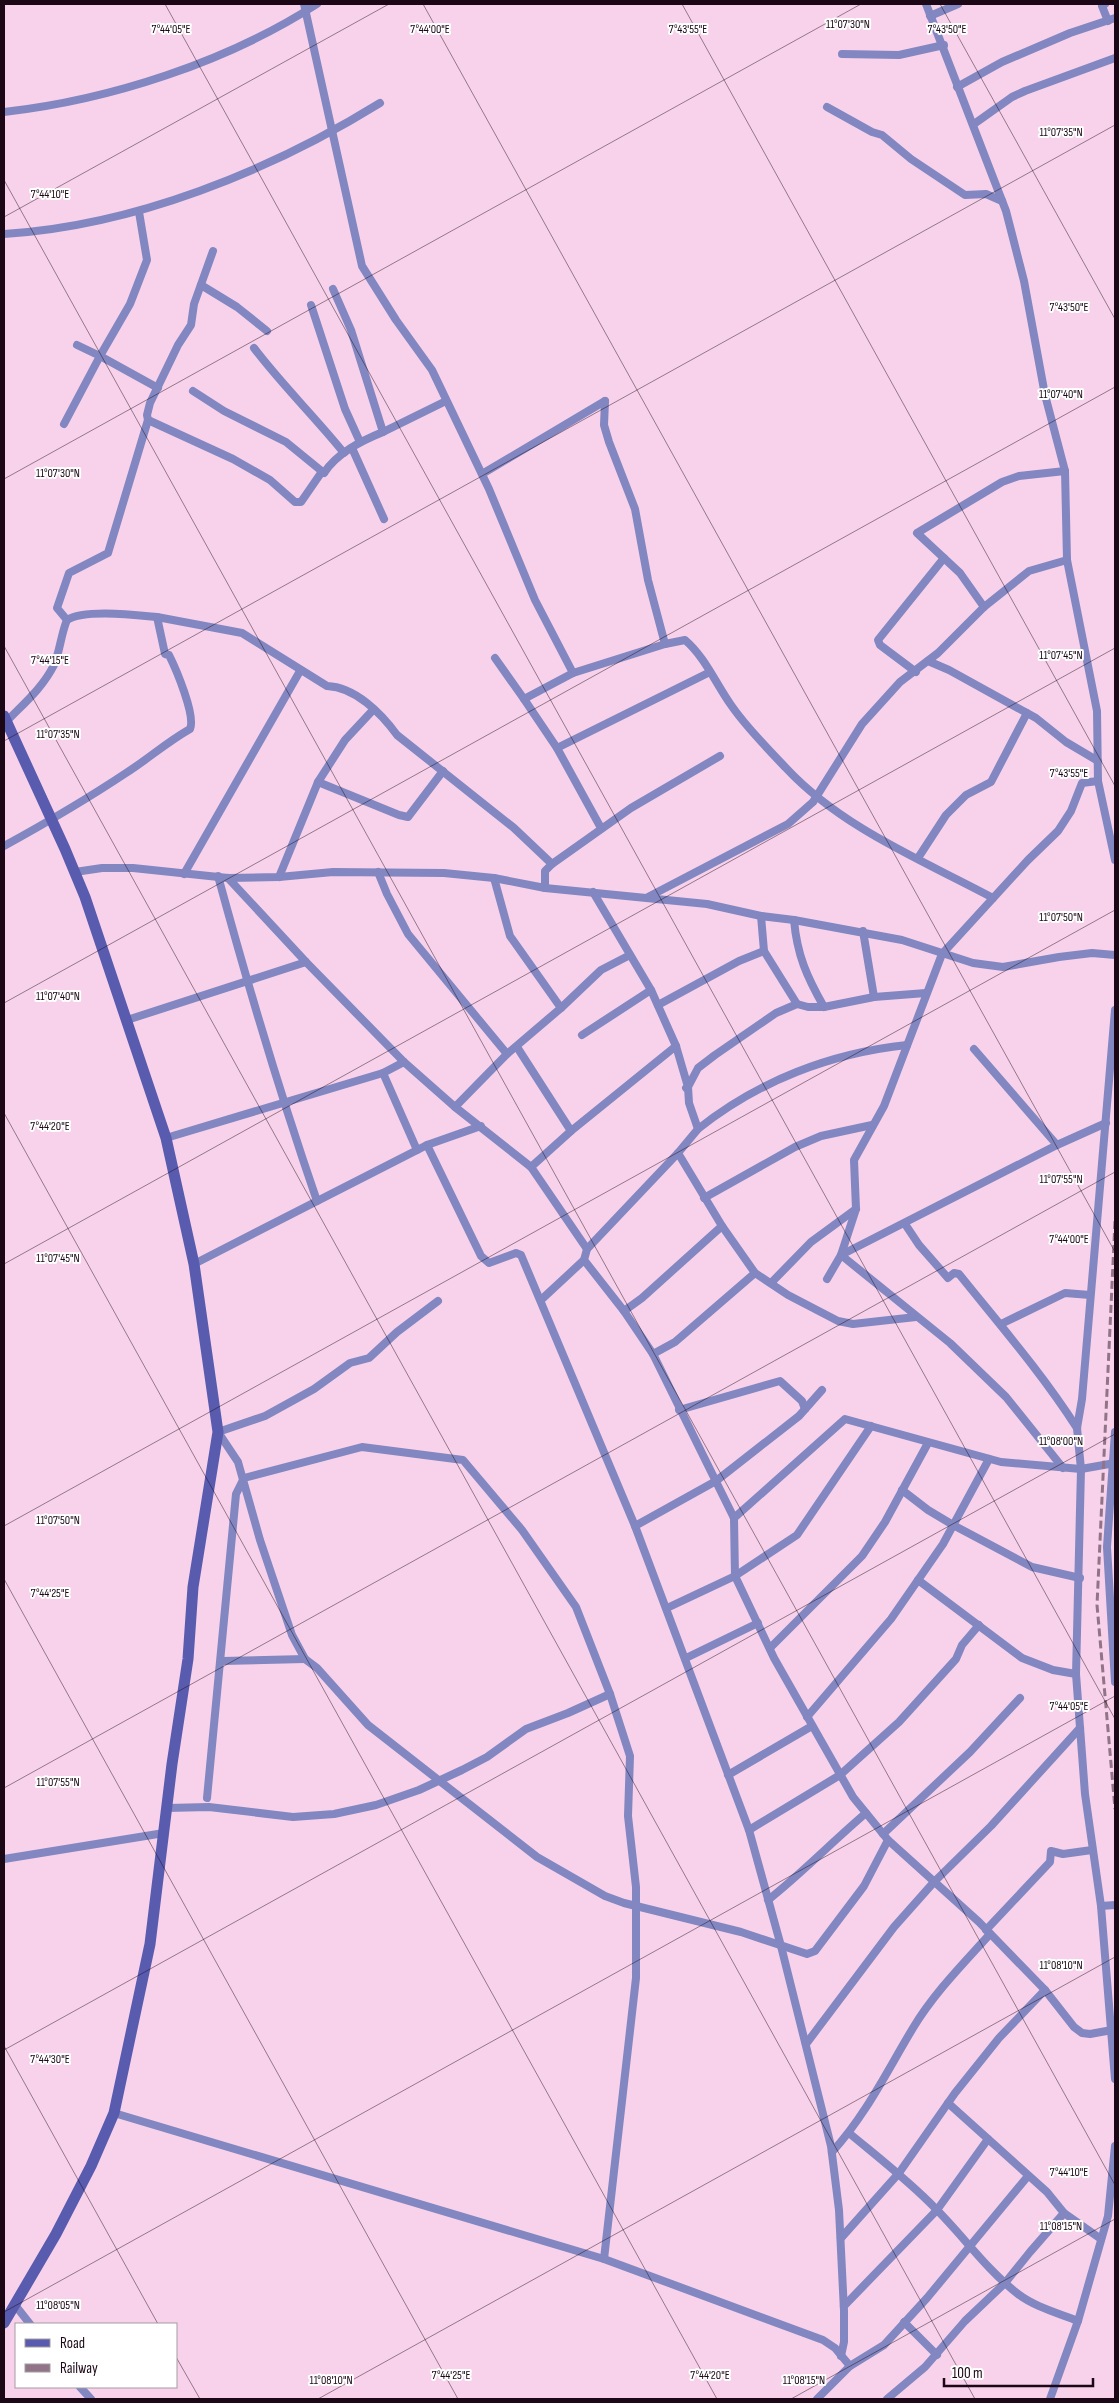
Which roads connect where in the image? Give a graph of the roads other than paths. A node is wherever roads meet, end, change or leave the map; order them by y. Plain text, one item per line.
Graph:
1 (317, 4) edge
2 (926, 4) edge
3 (958, 4) edge
4 (1106, 4) edge
5 (305, 8) edge
6 (930, 16) junction
7 (1112, 20) edge
8 (944, 45) junction
9 (842, 54) dead end
10 (1115, 58) edge
11 (957, 87) junction
12 (380, 103) dead end
13 (827, 107) dead end
14 (4, 112) edge
15 (974, 124) junction
16 (332, 133) junction
17 (1002, 201) junction
18 (138, 212) junction
19 (4, 234) edge
20 (213, 251) dead end
21 (201, 285) junction
22 (333, 289) dead end
23 (311, 305) dead end
24 (267, 331) dead end
25 (77, 345) dead end
26 (254, 348) dead end
27 (100, 356) junction
28 (158, 388) junction
29 (193, 391) dead end
30 (446, 401) junction
31 (148, 420) junction
32 (64, 424) dead end
33 (382, 432) junction
34 (360, 442) junction
35 (352, 448) junction
36 (344, 453) junction
37 (1065, 471) junction
38 (324, 473) junction
39 (482, 474) junction
40 (384, 519) dead end
41 (944, 558) junction
42 (1067, 560) junction
43 (984, 607) junction
44 (157, 617) junction
45 (67, 620) junction
46 (665, 644) junction
47 (495, 658) dead end
48 (928, 661) junction
49 (300, 670) junction
50 (710, 672) junction
51 (916, 672) junction
52 (573, 673) junction
53 (524, 699) junction
54 (373, 710) junction
55 (1027, 714) junction
56 (5, 721) edge
57 (557, 748) junction
58 (720, 756) dead end
59 (1098, 761) junction
60 (443, 771) junction
61 (1098, 781) junction
62 (318, 782) junction
63 (816, 798) junction
64 (52, 820) junction
65 (601, 828) junction
66 (4, 846) edge
67 (918, 858) junction
68 (1115, 860) edge
69 (552, 864) junction
70 (75, 872) junction
71 (378, 872) junction
72 (184, 874) junction
73 (218, 876) junction
74 (279, 877) junction
75 (228, 878) junction
76 (494, 878) junction
77 (545, 888) junction
78 (593, 892) junction
79 (648, 897) junction
80 (993, 898) junction
81 (761, 916) junction
82 (794, 920) junction
83 (863, 932) junction
84 (764, 951) junction
85 (942, 954) junction
86 (630, 955) junction
87 (1115, 955) edge
88 (306, 962) junction
89 (247, 981) junction
90 (651, 990) junction
91 (926, 994) junction
92 (874, 997) junction
93 (797, 1004) junction
94 (658, 1005) junction
95 (824, 1007) junction
96 (561, 1008) junction
97 (1115, 1010) edge
98 (127, 1020) junction
99 (582, 1035) dead end
100 (907, 1044) junction
101 (676, 1046) junction
102 (517, 1047) junction
103 (974, 1049) dead end
104 (507, 1054) junction
105 (404, 1062) junction
106 (383, 1074) junction
107 (687, 1088) junction
108 (284, 1104) junction
109 (455, 1107) junction
110 (1106, 1123) junction
111 (872, 1125) junction
112 (481, 1126) junction
113 (698, 1129) junction
114 (571, 1131) junction
115 (166, 1138) junction
116 (427, 1145) junction
117 (1057, 1145) junction
118 (417, 1150) junction
119 (678, 1153) junction
120 (531, 1167) junction
121 (704, 1198) junction
122 (317, 1201) junction
123 (856, 1209) junction
124 (905, 1224) junction
125 (722, 1226) junction
126 (587, 1249) junction
127 (841, 1255) junction
128 (584, 1260) junction
129 (194, 1264) junction
130 (755, 1273) junction
131 (827, 1279) dead end
132 (771, 1283) junction
133 (1090, 1295) junction
134 (542, 1299) junction
135 (438, 1302) dead end
136 (624, 1311) junction
137 (916, 1317) junction
138 (1001, 1324) junction
139 (653, 1354) junction
140 (822, 1390) dead end
141 (806, 1409) junction
142 (679, 1410) junction
143 (871, 1426) junction
144 (1077, 1428) junction
145 (218, 1432) junction
146 (1115, 1432) edge
147 (928, 1443) junction
148 (989, 1459) junction
149 (1114, 1463) edge
150 (1064, 1468) junction
151 (1081, 1469) junction
152 (244, 1478) junction
153 (716, 1481) junction
154 (902, 1490) junction
155 (734, 1518) junction
156 (953, 1525) junction
157 (636, 1526) junction
158 (735, 1576) junction
159 (1080, 1578) junction
160 (918, 1580) junction
161 (1112, 1589) edge
162 (667, 1608) junction
163 (758, 1623) junction
164 (979, 1625) junction
165 (770, 1648) junction
166 (686, 1658) junction
167 (305, 1659) junction
168 (222, 1661) junction
169 (1076, 1674) junction
170 (1115, 1682) edge
171 (610, 1694) junction
172 (1020, 1698) dead end
173 (807, 1717) junction
174 (812, 1726) junction
175 (1080, 1728) junction
176 (728, 1775) junction
177 (840, 1775) junction
178 (438, 1781) junction
179 (207, 1798) dead end
180 (167, 1808) junction
181 (866, 1813) junction
182 (749, 1830) junction
183 (164, 1832) junction
184 (886, 1837) junction
185 (1092, 1850) junction
186 (4, 1859) edge
187 (934, 1882) junction
188 (768, 1900) junction
189 (636, 1905) junction
190 (1115, 1905) edge
191 (1101, 1906) junction
192 (988, 1932) junction
193 (781, 1946) junction
194 (1046, 1990) junction
195 (1112, 2030) junction
196 (806, 2044) junction
197 (1115, 2078) edge
198 (948, 2103) junction
199 (114, 2113) junction
200 (849, 2133) junction
201 (988, 2139) junction
202 (1115, 2146) edge
203 (832, 2152) junction
204 (899, 2173) junction
205 (1028, 2176) junction
206 (937, 2210) junction
207 (1064, 2213) junction
208 (841, 2238) junction
209 (1101, 2239) junction
210 (969, 2248) junction
211 (604, 2259) junction
212 (1006, 2283) junction
213 (15, 2305) junction
214 (844, 2306) junction
215 (1078, 2321) junction
216 (904, 2322) junction
217 (4, 2323) edge
218 (29, 2323) edge
219 (937, 2355) junction
220 (841, 2356) junction
221 (850, 2366) junction
222 (81, 2388) edge
223 (821, 2398) edge
224 (91, 2399) edge
225 (887, 2399) edge
226 (1050, 2399) edge

1 - 5 street
2 - 6 street
3 - 6 street
4 - 7 street
5 - 14 street
5 - 16 street
6 - 8 street
7 - 11 street
8 - 9 street
8 - 11 street
10 - 15 street
11 - 15 street
12 - 16 street
13 - 17 street
15 - 17 street
16 - 18 street
16 - 30 street
17 - 37 street
18 - 19 street
18 - 27 street
20 - 21 street
21 - 24 street
21 - 28 street
22 - 33 street
23 - 34 street
25 - 27 street
26 - 36 street
27 - 28 street
27 - 32 street
28 - 31 street
29 - 38 street
30 - 33 street
30 - 39 street
31 - 38 street
31 - 45 street
33 - 34 street
34 - 35 street
35 - 36 street
35 - 40 street
36 - 38 street
37 - 41 street
37 - 42 street
39 - 46 street
39 - 52 street
41 - 43 street
41 - 51 street
42 - 43 street
42 - 59 street
43 - 48 street
44 - 45 street
44 - 49 street
44 - 64 street
45 - 56 street
46 - 50 street
46 - 52 street
47 - 53 street
48 - 51 street
48 - 55 street
49 - 54 street
49 - 72 street
50 - 57 street
50 - 63 street
51 - 63 street
52 - 53 street
53 - 57 street
54 - 60 street
54 - 62 street
55 - 59 street
55 - 67 street
56 - 64 street
57 - 65 street
58 - 65 street
59 - 61 street
60 - 62 street
60 - 69 street
61 - 68 street
61 - 80 street
62 - 74 street
63 - 67 street
63 - 79 street
64 - 66 street
64 - 70 street
65 - 69 street
67 - 80 street
69 - 77 street
70 - 72 street
70 - 98 street
71 - 74 street
71 - 76 street
71 - 104 street
72 - 73 street
73 - 75 street
73 - 89 street
74 - 75 street
75 - 88 street
76 - 77 street
76 - 96 street
77 - 78 street
78 - 79 street
78 - 86 street
79 - 81 street
80 - 85 street
81 - 82 street
81 - 84 street
82 - 83 street
82 - 95 street
83 - 85 street
83 - 92 street
84 - 93 street
84 - 94 street
85 - 87 street
85 - 91 street
86 - 90 street
86 - 96 street
88 - 89 street
88 - 105 street
89 - 98 street
89 - 108 street
90 - 94 street
90 - 99 street
91 - 92 street
91 - 100 street
92 - 95 street
93 - 95 street
93 - 107 street
94 - 101 street
96 - 102 street
97 - 110 street
98 - 115 street
100 - 111 street
100 - 113 street
101 - 107 street
101 - 114 street
102 - 104 street
102 - 114 street
103 - 117 street
104 - 109 street
105 - 106 street
105 - 109 street
106 - 108 street
106 - 118 street
107 - 113 street
108 - 115 street
108 - 122 street
109 - 112 street
110 - 117 street
110 - 133 street
111 - 121 street
111 - 123 street
112 - 116 street
112 - 120 street
113 - 119 street
114 - 120 street
115 - 129 street
116 - 118 street
116 - 134 street
117 - 124 street
118 - 122 street
119 - 121 street
119 - 126 street
120 - 126 street
121 - 125 street
122 - 129 street
123 - 127 street
123 - 132 street
124 - 127 street
124 - 138 street
125 - 130 street
125 - 136 street
126 - 128 street
127 - 131 street
127 - 137 street
128 - 134 street
128 - 136 street
129 - 145 street
130 - 132 street
130 - 139 street
132 - 137 street
133 - 138 street
133 - 144 street
134 - 157 street
135 - 145 street
136 - 139 street
137 - 150 street
138 - 144 street
139 - 142 street
140 - 141 street
141 - 142 street
141 - 153 street
142 - 153 street
143 - 147 street
143 - 155 street
143 - 158 street
144 - 151 street
145 - 152 street
145 - 180 street
146 - 149 street
147 - 148 street
147 - 154 street
148 - 150 street
148 - 156 street
149 - 151 street
149 - 161 street
150 - 151 street
151 - 159 street
152 - 167 street
152 - 168 street
152 - 171 street
153 - 155 street
153 - 157 street
154 - 156 street
154 - 165 street
155 - 158 street
156 - 159 street
156 - 160 street
157 - 162 street
158 - 162 street
158 - 163 street
159 - 169 street
160 - 164 street
160 - 173 street
161 - 170 street
162 - 166 street
163 - 165 street
163 - 166 street
164 - 169 street
164 - 177 street
165 - 173 street
166 - 176 street
167 - 168 street
167 - 178 street
168 - 179 street
169 - 175 street
171 - 178 street
171 - 189 street
172 - 184 street
173 - 174 street
174 - 176 street
174 - 177 street
175 - 185 street
175 - 187 street
176 - 182 street
177 - 181 street
177 - 182 street
178 - 180 street
178 - 189 street
180 - 183 street
181 - 184 street
181 - 188 street
182 - 188 street
183 - 186 street
183 - 199 street
184 - 187 street
184 - 193 street
185 - 191 street
185 - 192 street
187 - 192 street
187 - 196 street
188 - 193 street
189 - 193 street
189 - 211 street
190 - 191 street
191 - 195 street
192 - 194 street
192 - 200 street
193 - 196 street
194 - 195 street
194 - 198 street
195 - 197 street
196 - 203 street
198 - 201 street
198 - 204 street
199 - 211 street
199 - 213 street
200 - 203 street
200 - 204 street
201 - 205 street
201 - 206 street
202 - 209 street
203 - 208 street
204 - 206 street
204 - 208 street
205 - 207 street
205 - 210 street
206 - 210 street
206 - 214 street
207 - 209 street
207 - 212 street
208 - 214 street
209 - 215 street
210 - 212 street
210 - 216 street
211 - 220 street
212 - 215 street
212 - 219 street
213 - 217 street
213 - 218 street
214 - 220 street
215 - 226 street
216 - 219 street
216 - 221 street
219 - 225 street
220 - 221 street
221 - 223 street
222 - 224 street

